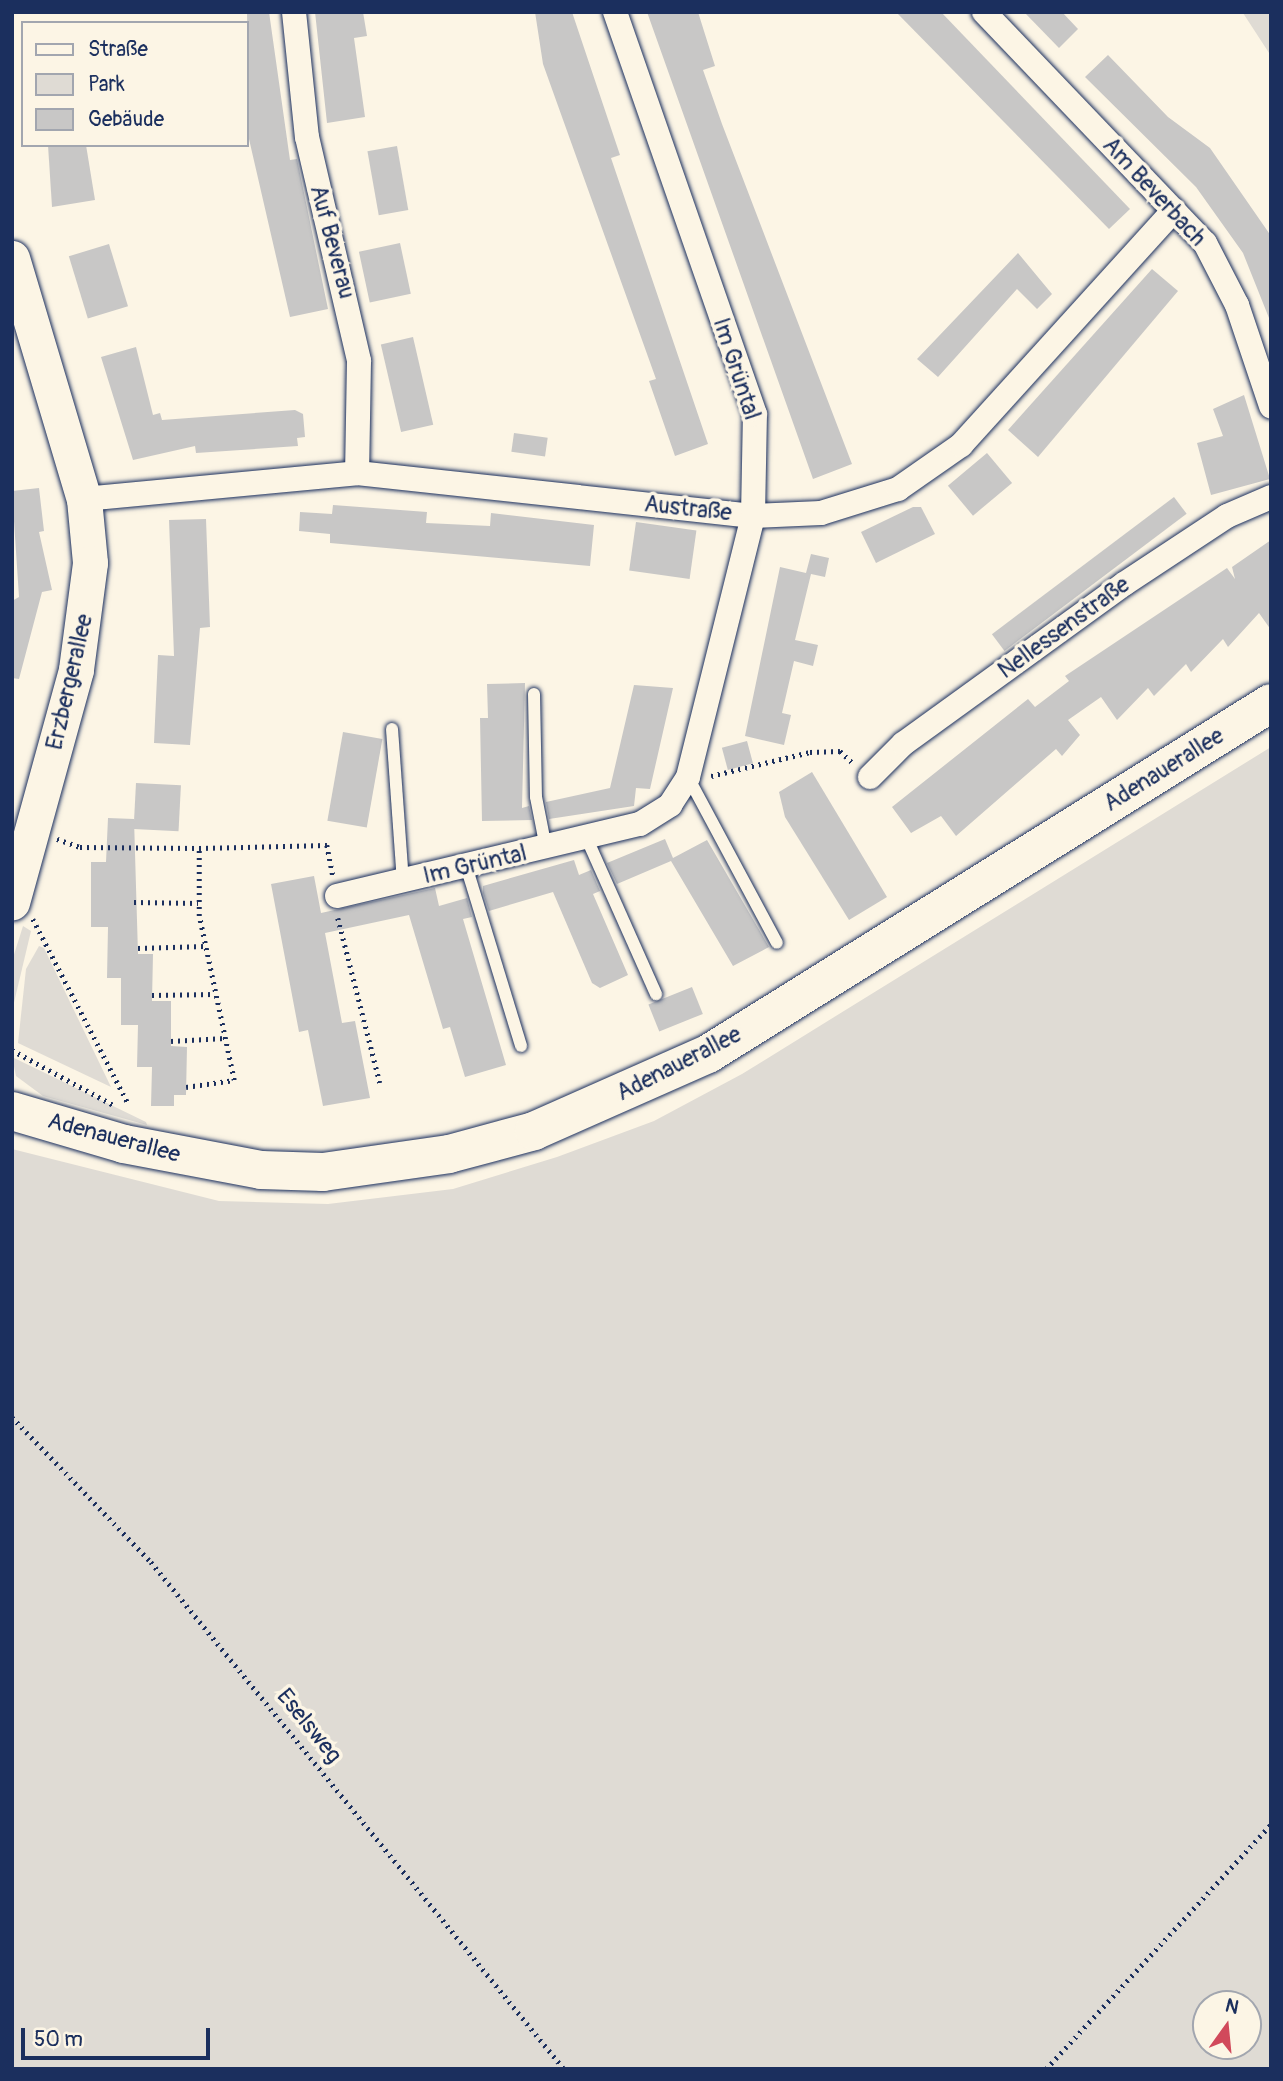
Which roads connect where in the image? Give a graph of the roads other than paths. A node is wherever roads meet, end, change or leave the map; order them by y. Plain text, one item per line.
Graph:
1 (294, 12) edge
2 (615, 12) edge
3 (984, 12) edge
4 (1174, 210) junction
5 (12, 258) edge
6 (1271, 406) edge
7 (357, 473) junction
8 (1271, 497) edge
9 (84, 499) junction
10 (753, 516) junction
11 (534, 694) dead end
12 (1271, 703) edge
13 (392, 729) dead end
14 (870, 777) road end
15 (689, 779) junction
16 (587, 839) junction
17 (546, 848) junction
18 (467, 869) junction
19 (403, 882) junction
20 (337, 896) road end
21 (17, 906) edge
22 (776, 943) dead end
23 (656, 994) dead end
24 (521, 1046) dead end
25 (12, 1111) edge

1 - 7 street, Auf Beverau
2 - 10 street, Im Grüntal
3 - 4 street, Am Beverbach
4 - 6 street, Am Beverbach
4 - 10 street, Austraße
5 - 9 street, Erzbergerallee
7 - 9 street, Austraße
7 - 10 street, Austraße
8 - 14 street, Nellessenstraße
9 - 21 street, Erzbergerallee
10 - 15 street, Im Grüntal
11 - 17 lane, Im Grüntal
12 - 25 main road, Adenauerallee
13 - 19 lane, Im Grüntal
15 - 16 street, Im Grüntal
15 - 22 lane
16 - 17 street, Im Grüntal
16 - 23 lane
17 - 18 street, Im Grüntal
18 - 19 street, Im Grüntal
18 - 24 lane
19 - 20 street, Im Grüntal

